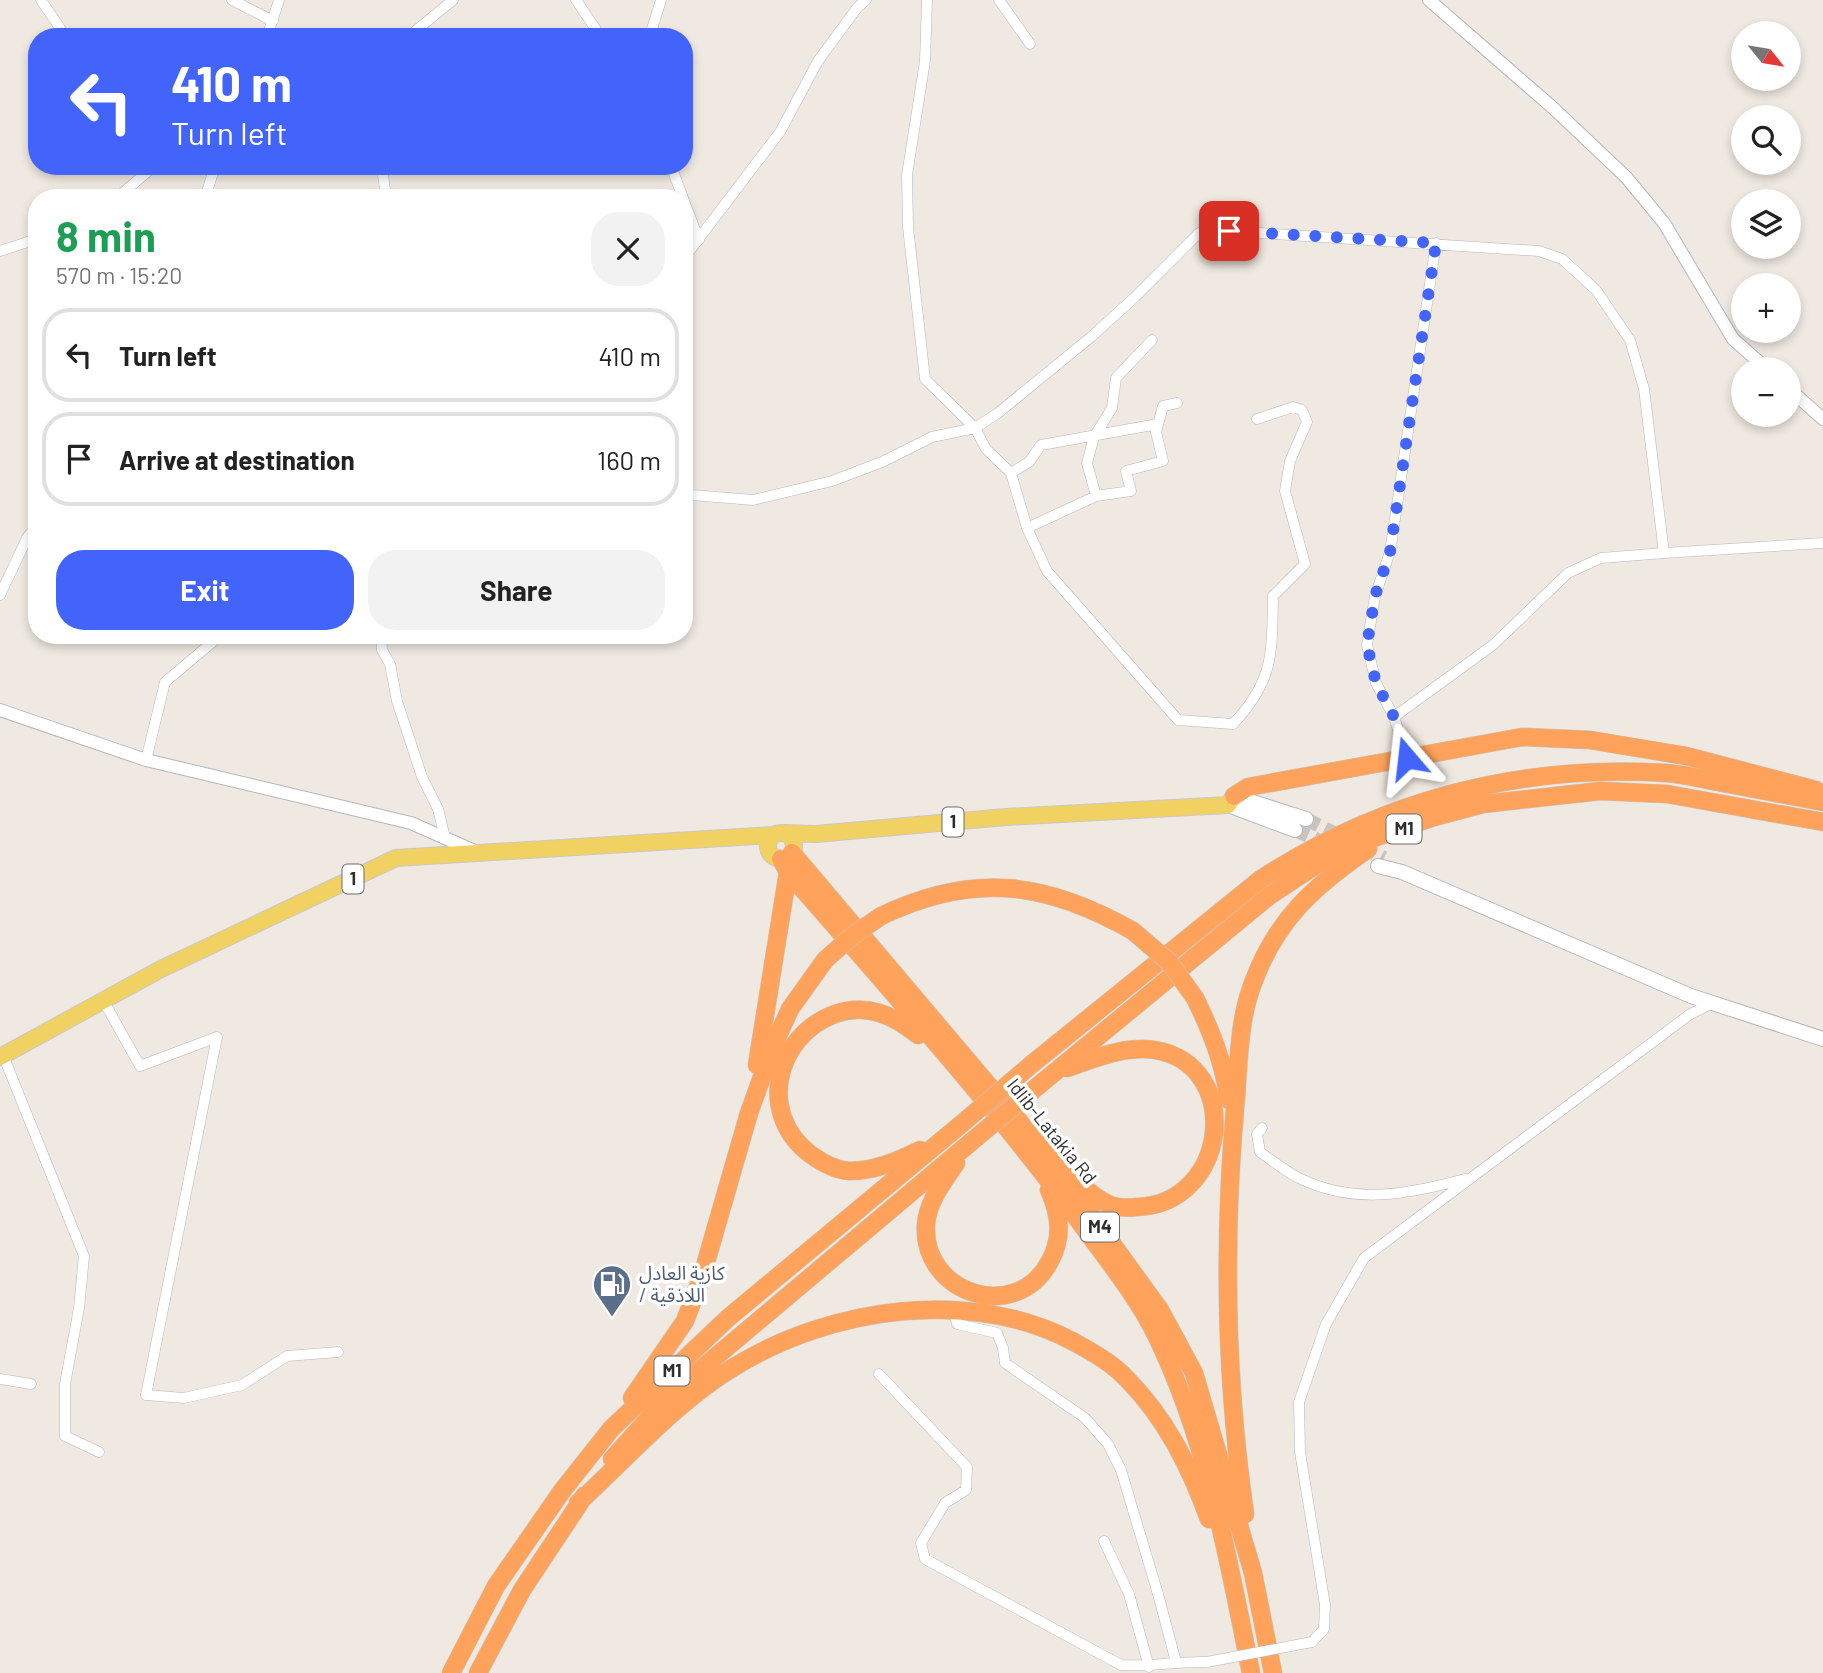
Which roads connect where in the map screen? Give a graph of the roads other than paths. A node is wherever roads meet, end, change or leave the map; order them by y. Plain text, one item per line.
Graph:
1 (41, 0) edge
2 (232, 0) edge
3 (279, 0) edge
4 (453, 0) edge
5 (576, 0) edge
6 (661, 0) edge
7 (866, 0) edge
8 (927, 0) edge
9 (999, 0) edge
10 (1430, 0) edge
11 (273, 22) junction
12 (60, 28) edge
13 (271, 28) edge
14 (419, 28) edge
15 (595, 28) edge
16 (652, 28) edge
17 (1030, 44) dead end
18 (144, 175) edge
19 (127, 189) edge
20 (693, 223) edge
21 (695, 228) joint
22 (699, 240) junction
23 (28, 242) edge
24 (1436, 243) junction
25 (693, 247) edge
26 (0, 251) edge
27 (1152, 340) dead end
28 (1753, 357) edge
29 (1801, 400) edge
30 (1178, 403) dead end
31 (1257, 419) dead end
32 (1823, 419) edge
33 (1158, 424) junction
34 (975, 428) junction
35 (1094, 438) junction
36 (1010, 473) junction
37 (693, 495) edge
38 (1097, 496) junction
39 (1027, 528) junction
40 (28, 537) edge
41 (1823, 543) edge
42 (1664, 553) junction
43 (0, 595) edge
44 (202, 644) edge
45 (209, 644) edge
46 (382, 644) edge
47 (194, 657) junction
48 (0, 710) edge
49 (1394, 717) junction
50 (1407, 758) junction
51 (146, 760) junction
52 (1823, 792) edge
53 (1231, 800) junction
54 (1823, 802) edge
55 (1306, 819) tunnel mouth
56 (1823, 822) edge
57 (1295, 830) tunnel mouth
58 (1394, 832) junction
59 (444, 838) junction
60 (783, 850) junction
61 (480, 853) junction
62 (1381, 862) tunnel mouth
63 (103, 1000) junction
64 (1712, 1003) junction
65 (1823, 1039) edge
66 (1, 1056) edge
67 (1051, 1076) junction
68 (967, 1080) junction
69 (749, 1113) junction
70 (959, 1126) junction
71 (1262, 1128) dead end
72 (971, 1142) junction
73 (1045, 1163) junction
74 (1230, 1163) junction
75 (1469, 1178) junction
76 (954, 1311) junction
77 (338, 1352) dead end
78 (879, 1374) dead end
79 (0, 1379) edge
80 (32, 1384) dead end
81 (611, 1429) junction
82 (99, 1452) dead end
83 (578, 1503) junction
84 (1104, 1541) dead end
85 (1253, 1573) junction
86 (1233, 1582) junction
87 (1181, 1662) junction
88 (1149, 1667) junction
89 (451, 1673) edge
90 (478, 1673) edge
91 (1189, 1673) edge
92 (1251, 1673) edge
93 (1273, 1673) edge

1 - 12 street
2 - 11 street
3 - 11 street
4 - 14 street
5 - 15 street
6 - 16 street
7 - 22 street
8 - 34 street
9 - 17 street
10 - 28 street
11 - 13 street
18 - 19 street
20 - 21 street
21 - 22 street
22 - 25 street
23 - 26 street
24 - 34 street
24 - 42 street
24 - 49 street
27 - 35 street
29 - 32 street
30 - 33 street
31 - 39 street
33 - 35 street
33 - 38 street
34 - 36 street
34 - 37 street
35 - 36 street
35 - 38 street
36 - 39 street
38 - 39 street
40 - 43 street
41 - 42 street
42 - 49 street
44 - 47 street
45 - 47 street
46 - 59 street
47 - 51 street
48 - 51 street
49 - 50 street
50 - 52 highway
50 - 53 highway
51 - 59 street
53 - 55 main road
53 - 57 main road
53 - 60 main road, 1
54 - 70 highway, M1, bridge
56 - 58 highway, M1
58 - 67 highway, M1
58 - 74 highway
59 - 61 street
60 - 61 main road, 1
60 - 68 highway, Idlib-Latakia Rd / M4
60 - 69 highway
60 - 73 highway, Idlib-Latakia Rd / M4
61 - 63 main road, 1
62 - 64 main road
63 - 66 main road, 1
63 - 77 street
64 - 65 main road
64 - 75 street
66 - 82 street
67 - 72 highway, M1, bridge
67 - 73 highway
68 - 70 highway
68 - 73 highway, Idlib-Latakia Rd / M4
69 - 74 highway, bridge
69 - 81 highway
70 - 81 highway, M1
71 - 75 street
72 - 73 highway
72 - 83 highway, M1
73 - 85 highway, Idlib-Latakia Rd / M4
73 - 86 highway, Idlib-Latakia Rd / M4
74 - 85 highway
75 - 87 street, bridge
76 - 83 highway
76 - 86 highway
76 - 87 street
78 - 88 street
79 - 80 street
81 - 89 highway, M1
83 - 90 highway, M1
84 - 88 street
85 - 93 highway, Idlib-Latakia Rd / M4
86 - 92 highway, Idlib-Latakia Rd / M4
87 - 88 street
87 - 91 street

